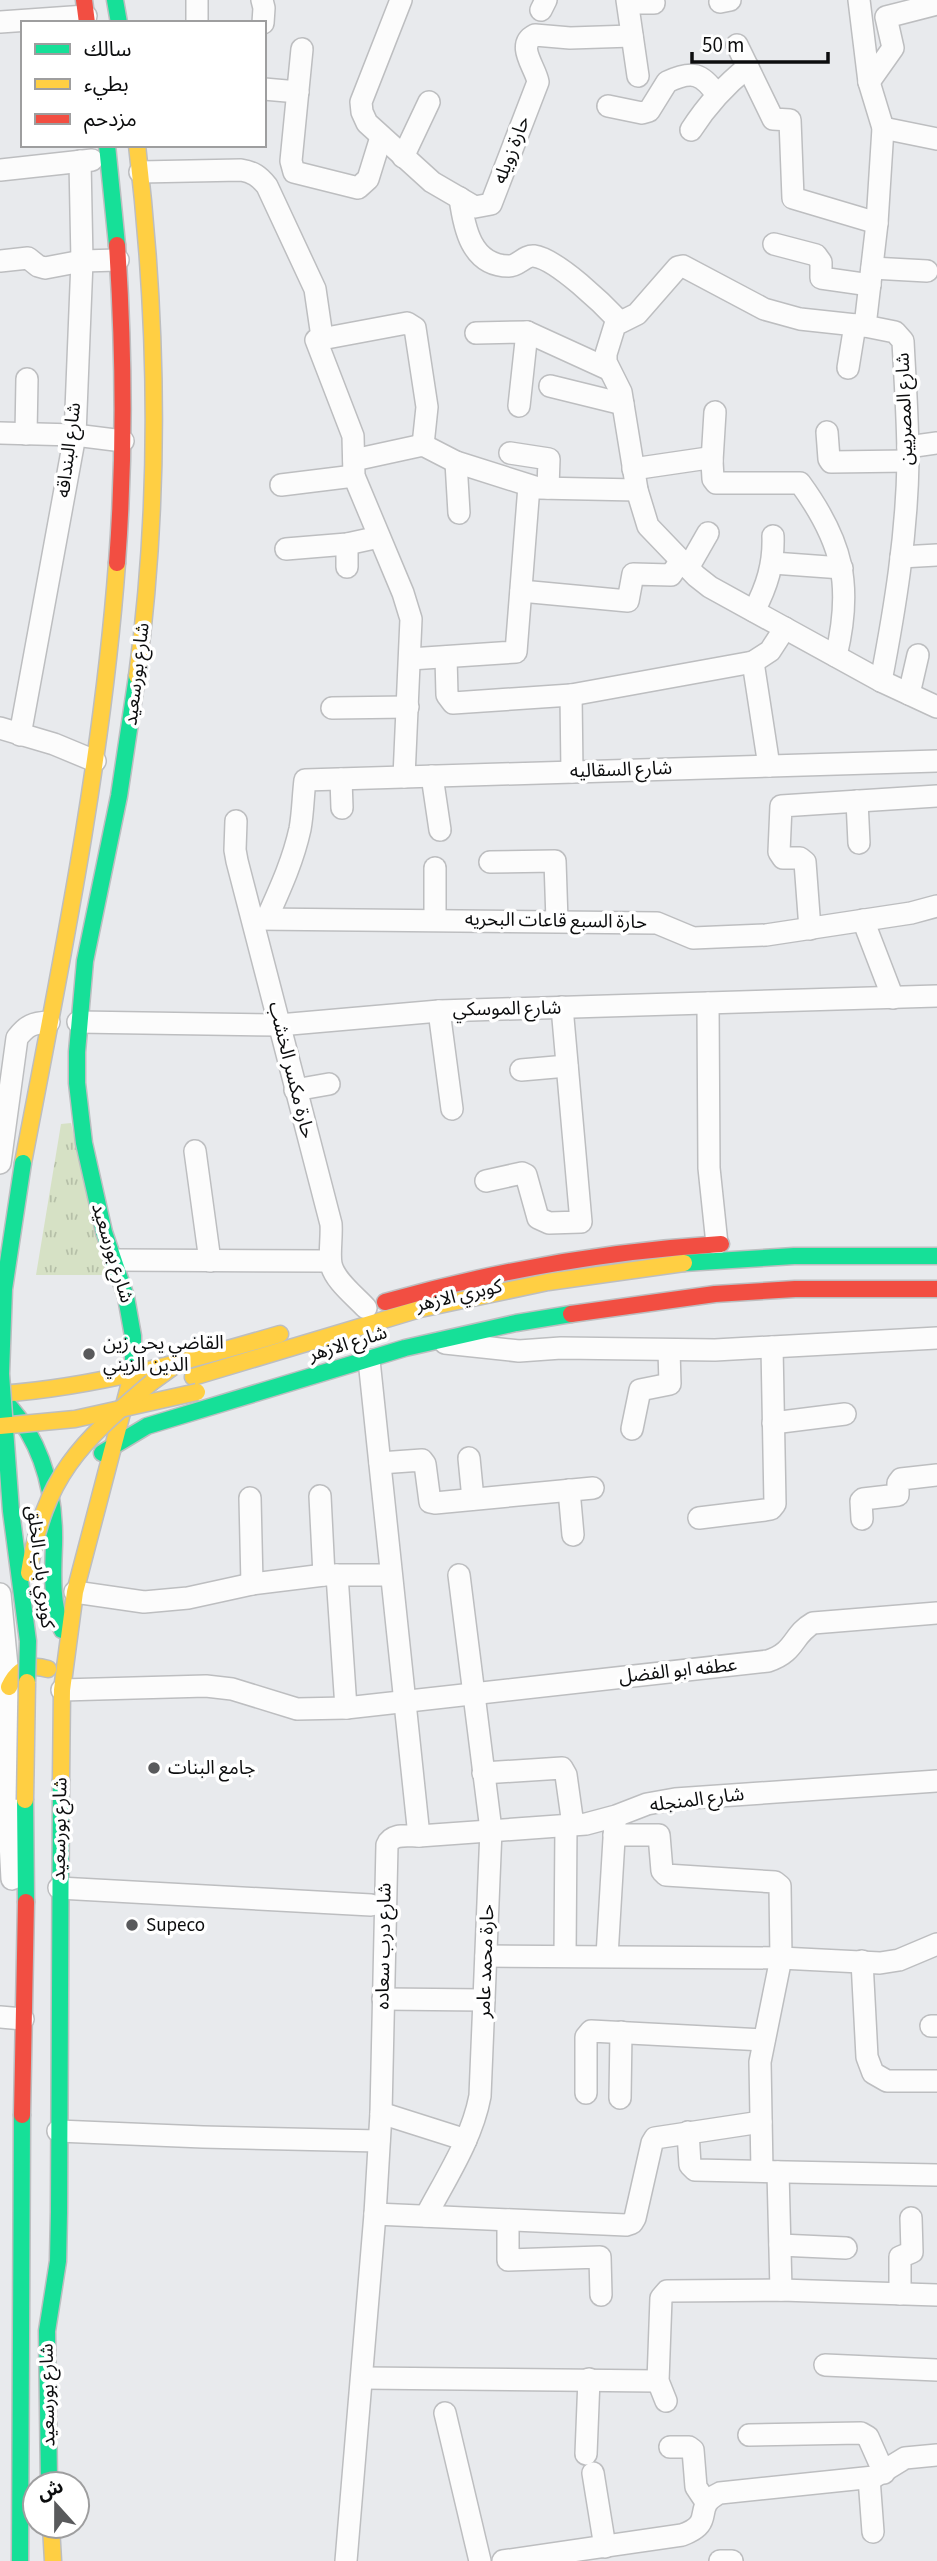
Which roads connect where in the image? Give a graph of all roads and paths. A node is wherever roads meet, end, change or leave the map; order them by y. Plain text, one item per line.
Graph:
1 (115, 0) edge
2 (197, 0) edge
3 (262, 0) edge
4 (401, 0) edge
5 (859, 0) edge
6 (627, 2) edge
7 (654, 3) dead end
8 (937, 4) edge
9 (86, 13) edge
10 (119, 21) edge
11 (197, 21) edge
12 (263, 21) edge
13 (0, 22) edge
14 (632, 36) junction
15 (737, 45) dead end
16 (302, 49) dead end
17 (748, 67) junction
18 (638, 76) dead end
19 (869, 82) junction
20 (266, 89) edge
21 (298, 92) junction
22 (717, 95) junction
23 (429, 102) dead end
24 (608, 106) dead end
25 (883, 128) junction
26 (691, 131) dead end
27 (381, 137) junction
28 (937, 139) edge
29 (137, 147) edge
30 (108, 152) edge
31 (403, 157) junction
32 (80, 161) junction
33 (0, 170) edge
34 (140, 172) junction
35 (460, 198) junction
36 (877, 223) junction
37 (774, 244) dead end
38 (118, 260) junction
39 (0, 261) edge
40 (82, 261) junction
41 (927, 271) dead end
42 (871, 277) junction
43 (620, 322) junction
44 (860, 326) junction
45 (527, 332) junction
46 (476, 333) dead end
47 (319, 339) junction
48 (848, 368) dead end
49 (608, 369) junction
50 (27, 379) dead end
51 (550, 386) dead end
52 (623, 404) junction
53 (519, 405) dead end
54 (715, 412) dead end
55 (827, 432) dead end
56 (0, 433) edge
57 (26, 434) junction
58 (75, 435) junction
59 (123, 441) junction
60 (937, 443) edge
61 (423, 444) junction
62 (510, 453) dead end
63 (908, 454) junction
64 (712, 461) junction
65 (456, 462) junction
66 (354, 468) junction
67 (633, 469) junction
68 (281, 485) dead end
69 (539, 487) junction
70 (637, 490) junction
71 (458, 513) dead end
72 (708, 533) dead end
73 (773, 536) dead end
74 (379, 537) junction
75 (348, 544) junction
76 (286, 549) dead end
77 (937, 555) edge
78 (901, 557) junction
79 (773, 563) junction
80 (685, 564) junction
81 (347, 566) dead end
82 (842, 568) junction
83 (521, 591) junction
84 (754, 611) junction
85 (785, 628) junction
86 (918, 655) dead end
87 (836, 656) junction
88 (446, 657) junction
89 (410, 659) junction
90 (753, 662) junction
91 (881, 681) junction
92 (909, 694) junction
93 (571, 695) junction
94 (408, 707) junction
95 (937, 707) edge
96 (332, 708) dead end
97 (10, 732) edge
98 (95, 761) junction
99 (937, 761) edge
100 (769, 766) junction
101 (572, 772) junction
102 (432, 776) junction
103 (404, 777) junction
104 (341, 779) junction
105 (937, 796) edge
106 (857, 801) junction
107 (342, 808) dead end
108 (236, 821) dead end
109 (440, 830) dead end
110 (859, 843) dead end
111 (490, 862) dead end
112 (435, 868) dead end
113 (937, 906) edge
114 (260, 918) junction
115 (435, 920) junction
116 (863, 920) junction
117 (557, 921) junction
118 (810, 929) junction
119 (937, 996) edge
120 (893, 998) junction
121 (708, 1003) junction
122 (562, 1007) junction
123 (439, 1011) junction
124 (49, 1022) junction
125 (78, 1022) junction
126 (279, 1025) junction
127 (8, 1032) edge
128 (567, 1066) junction
129 (521, 1070) dead end
130 (329, 1084) dead end
131 (295, 1090) junction
132 (452, 1109) dead end
133 (195, 1151) dead end
134 (0, 1163) edge
135 (23, 1163) joint
136 (486, 1181) dead end
137 (832, 1240) dead end
138 (885, 1240) dead end
139 (764, 1242) dead end
140 (937, 1242) edge
141 (741, 1243) dead end
142 (717, 1244) junction
143 (937, 1255) edge
144 (114, 1261) junction
145 (211, 1261) junction
146 (330, 1261) junction
147 (937, 1269) edge
148 (937, 1289) edge
149 (359, 1310) joint
150 (410, 1329) dead end
151 (290, 1331) dead end
152 (432, 1332) junction
153 (937, 1338) edge
154 (772, 1347) junction
155 (669, 1350) junction
156 (324, 1354) dead end
157 (369, 1360) junction
158 (177, 1364) junction
159 (133, 1375) junction
160 (211, 1389) dead end
161 (0, 1395) edge
162 (0, 1410) edge
163 (845, 1414) dead end
164 (774, 1423) junction
165 (0, 1426) edge
166 (632, 1429) dead end
167 (116, 1445) junction
168 (469, 1458) dead end
169 (380, 1463) junction
170 (937, 1475) edge
171 (0, 1480) edge
172 (50, 1483) junction
173 (593, 1488) dead end
174 (569, 1490) junction
175 (320, 1496) dead end
176 (250, 1498) dead end
177 (473, 1499) junction
178 (699, 1518) dead end
179 (862, 1519) dead end
180 (573, 1535) dead end
181 (330, 1575) junction
182 (391, 1575) junction
183 (459, 1575) dead end
184 (252, 1584) junction
185 (75, 1592) junction
186 (0, 1594) edge
187 (937, 1613) edge
188 (28, 1641) junction
189 (67, 1641) junction
190 (9, 1687) junction
191 (62, 1690) junction
192 (474, 1694) junction
193 (404, 1702) junction
194 (346, 1708) junction
195 (484, 1773) junction
196 (937, 1781) edge
197 (3, 1786) edge
198 (569, 1825) junction
199 (615, 1826) junction
200 (491, 1830) junction
201 (419, 1836) junction
202 (59, 1888) junction
203 (370, 1905) dead end
204 (26, 1936) junction
205 (937, 1944) edge
206 (486, 1956) junction
207 (565, 1956) junction
208 (607, 1956) junction
209 (781, 1958) junction
210 (862, 1961) junction
211 (383, 1998) junction
212 (484, 2000) junction
213 (0, 2017) edge
214 (23, 2019) junction
215 (621, 2032) junction
216 (764, 2040) junction
217 (937, 2081) edge
218 (586, 2093) dead end
219 (620, 2098) dead end
220 (381, 2113) junction
221 (761, 2122) junction
222 (10, 2127) edge
223 (58, 2131) junction
224 (688, 2132) junction
225 (466, 2140) junction
226 (379, 2141) junction
227 (770, 2172) junction
228 (937, 2175) edge
229 (40, 2211) junction
230 (375, 2214) junction
231 (426, 2216) junction
232 (911, 2218) dead end
233 (508, 2220) junction
234 (780, 2245) junction
235 (846, 2248) dead end
236 (781, 2290) junction
237 (900, 2294) junction
238 (601, 2295) dead end
239 (937, 2295) edge
240 (825, 2365) dead end
241 (937, 2370) edge
242 (363, 2378) junction
243 (589, 2379) junction
244 (658, 2381) junction
245 (666, 2401) dead end
246 (445, 2413) dead end
247 (749, 2435) dead end
248 (670, 2447) dead end
249 (937, 2455) edge
250 (49, 2470) edge
251 (876, 2475) junction
252 (706, 2502) junction
253 (873, 2532) dead end
254 (52, 2540) edge
255 (605, 2547) junction
256 (20, 2561) edge
257 (53, 2561) edge
258 (346, 2561) edge
259 (480, 2561) edge
260 (503, 2561) edge
261 (720, 2561) edge
262 (732, 2561) edge

1 - 10 main road
2 - 11 street
3 - 12 street
4 - 27 street, حارة زويله
5 - 19 street
6 - 7 street
6 - 14 street
8 - 19 street
9 - 13 street
14 - 18 street
14 - 35 street, حارة زويله
15 - 17 street
16 - 21 street
17 - 22 street
17 - 36 street
19 - 25 street
20 - 21 street
21 - 27 street
22 - 24 street
22 - 26 street
23 - 31 street
25 - 28 street
25 - 36 street
27 - 31 street, حارة زويله
29 - 34 main road, شارع بورسعيد
30 - 32 street
30 - 38 main road, شارع بورسعيد
31 - 35 street, حارة زويله
32 - 33 street
32 - 40 street, شارع البنداقه
34 - 47 street
34 - 125 main road, شارع بورسعيد
35 - 43 street
36 - 42 street
37 - 42 street
38 - 40 street
38 - 59 main road, شارع بورسعيد
39 - 40 street
40 - 58 street, شارع البنداقه
41 - 42 street
42 - 44 street
43 - 44 street, شارع المصريين
43 - 49 street
44 - 48 street
44 - 63 street, شارع المصريين
45 - 46 street
45 - 49 street
45 - 53 street
47 - 61 street
47 - 66 street
49 - 52 street
50 - 57 street
51 - 52 street
52 - 67 street
54 - 64 street
55 - 63 street
56 - 57 street
57 - 58 street
58 - 59 street
58 - 97 street, شارع البنداقه
59 - 98 main road, شارع بورسعيد
60 - 63 street
61 - 65 street
61 - 66 street
62 - 69 street
63 - 78 street, شارع المصريين
64 - 67 street
64 - 82 street
65 - 69 street
65 - 71 street
66 - 68 street
66 - 74 street
67 - 70 street
69 - 70 street
69 - 83 street
70 - 80 street
72 - 80 street
73 - 79 street
74 - 75 street
74 - 89 street
75 - 76 street
75 - 81 street
77 - 78 street
78 - 91 street, شارع المصريين
79 - 82 street
79 - 84 street
80 - 83 street
80 - 84 street
82 - 87 street
83 - 88 street
84 - 85 street
85 - 87 street
85 - 90 street
86 - 92 street
87 - 91 street
88 - 89 street
88 - 93 street
89 - 94 street
90 - 93 street
90 - 100 street
91 - 92 street
92 - 95 street
93 - 101 street
94 - 96 street
94 - 103 street
97 - 98 street
98 - 124 main road, شارع بورسعيد
99 - 100 street, شارع السقاليه
100 - 101 street, شارع السقاليه
101 - 102 street, شارع السقاليه
102 - 103 street, شارع السقاليه
102 - 109 street
103 - 104 street, شارع السقاليه
104 - 107 street
104 - 114 street, شارع السقاليه
105 - 106 street
106 - 110 street
106 - 118 street
108 - 114 street, حارة مكسر الخشب
111 - 117 street
112 - 115 street
113 - 116 street, حارة السبع قاعات البحريه
114 - 115 street, حارة السبع قاعات البحريه
114 - 126 street, حارة مكسر الخشب
115 - 117 street, حارة السبع قاعات البحريه
116 - 118 street, حارة السبع قاعات البحريه
116 - 120 street
117 - 118 street, حارة السبع قاعات البحريه
119 - 120 street, شارع الموسكي
120 - 121 street, شارع الموسكي
121 - 122 street, شارع الموسكي
121 - 142 street
122 - 123 street, شارع الموسكي
122 - 128 street
123 - 126 street, شارع الموسكي
123 - 132 street
124 - 127 street
124 - 135 main road, شارع بورسعيد
125 - 126 street, شارع الموسكي
125 - 144 main road, شارع بورسعيد
126 - 131 street, حارة مكسر الخشب
127 - 134 street
128 - 129 street
128 - 136 street
130 - 131 street
131 - 146 street, حارة مكسر الخشب
133 - 145 street
135 - 188 main road, كوبري باب الخلق, bridge
137 - 139 main road
138 - 140 main road
141 - 142 main road, شارع الازهر
142 - 149 main road, شارع الازهر
143 - 162 main road, كوبري الازهر, bridge
144 - 145 street
144 - 159 main road, شارع بورسعيد
145 - 146 street
146 - 149 street
147 - 152 main road, كوبري الازهر
148 - 152 main road, شارع الازهر
150 - 156 main road, كوبري الازهر
151 - 158 main road, شارع الازهر
152 - 155 street
152 - 157 main road, شارع الازهر
153 - 154 street
154 - 155 street
154 - 164 street
155 - 166 street
157 - 167 main road, شارع الازهر
157 - 169 street
158 - 159 main road, شارع الازهر
158 - 188 main road, bridge
159 - 161 main road, شارع الازهر
159 - 167 main road, شارع بورسعيد
160 - 165 main road, bridge
161 - 172 main road
163 - 164 street
164 - 178 street
167 - 172 main road, شارع الازهر
167 - 185 main road, شارع بورسعيد
168 - 177 street
169 - 177 street
169 - 182 street
170 - 179 street
171 - 172 main road, شارع الازهر
172 - 189 main road
173 - 174 street
174 - 177 street
174 - 180 street
175 - 181 street
176 - 184 street
181 - 182 street
181 - 184 street
181 - 194 street
182 - 193 street
183 - 192 street, حارة محمد عامر
184 - 185 street
185 - 189 main road, شارع بورسعيد
186 - 190 street, شارع بورسعيد
187 - 192 street, عطفه ابو الفضل
188 - 204 main road, كوبري باب الخلق, bridge
189 - 191 main road, شارع بورسعيد
190 - 191 main road
190 - 197 street, شارع بورسعيد
191 - 194 street, عطفه ابو الفضل
191 - 202 main road, شارع بورسعيد
192 - 193 street, عطفه ابو الفضل
192 - 195 street, حارة محمد عامر
193 - 194 street, عطفه ابو الفضل
193 - 201 street
195 - 198 street
195 - 200 street, حارة محمد عامر
196 - 199 street, شارع المنجله
197 - 204 street, شارع بورسعيد
198 - 199 street, شارع المنجله
198 - 200 street, شارع المنجله
198 - 207 street
199 - 208 street
199 - 209 street
200 - 201 street, شارع المنجله
200 - 206 street, حارة محمد عامر
201 - 211 street, شارع درب سعاده
202 - 203 street
202 - 223 main road, شارع بورسعيد
204 - 214 main road, شارع بورسعيد
205 - 210 street
206 - 207 street
206 - 212 street, حارة محمد عامر
207 - 208 street
208 - 209 street
209 - 210 street
209 - 216 street
210 - 217 street
211 - 212 street
211 - 220 street, شارع درب سعاده
212 - 225 street, حارة محمد عامر
213 - 214 street
214 - 222 main road, شارع بورسعيد
215 - 216 street
215 - 218 street
215 - 219 street
216 - 221 street
220 - 225 street
220 - 226 street, شارع درب سعاده
221 - 224 street
221 - 227 street
222 - 229 main road, شارع بورسعيد
223 - 226 street
223 - 229 main road, شارع بورسعيد
224 - 227 street
224 - 233 street
225 - 231 street, حارة محمد عامر
226 - 230 street, شارع درب سعاده
227 - 228 street
227 - 234 street
229 - 250 main road, شارع بورسعيد
229 - 256 main road, شارع بورسعيد
230 - 231 street
230 - 242 street, شارع درب سعاده
231 - 233 street
232 - 237 street
233 - 238 street
234 - 235 street
234 - 236 street
236 - 237 street
236 - 244 street
237 - 239 street
240 - 241 street
242 - 243 street
242 - 258 street, شارع درب سعاده
243 - 244 street
243 - 255 street
244 - 245 street
246 - 259 street
247 - 251 street
248 - 252 street
249 - 251 street
251 - 252 street
251 - 253 street
252 - 255 street
254 - 257 main road
255 - 260 street
261 - 262 street

